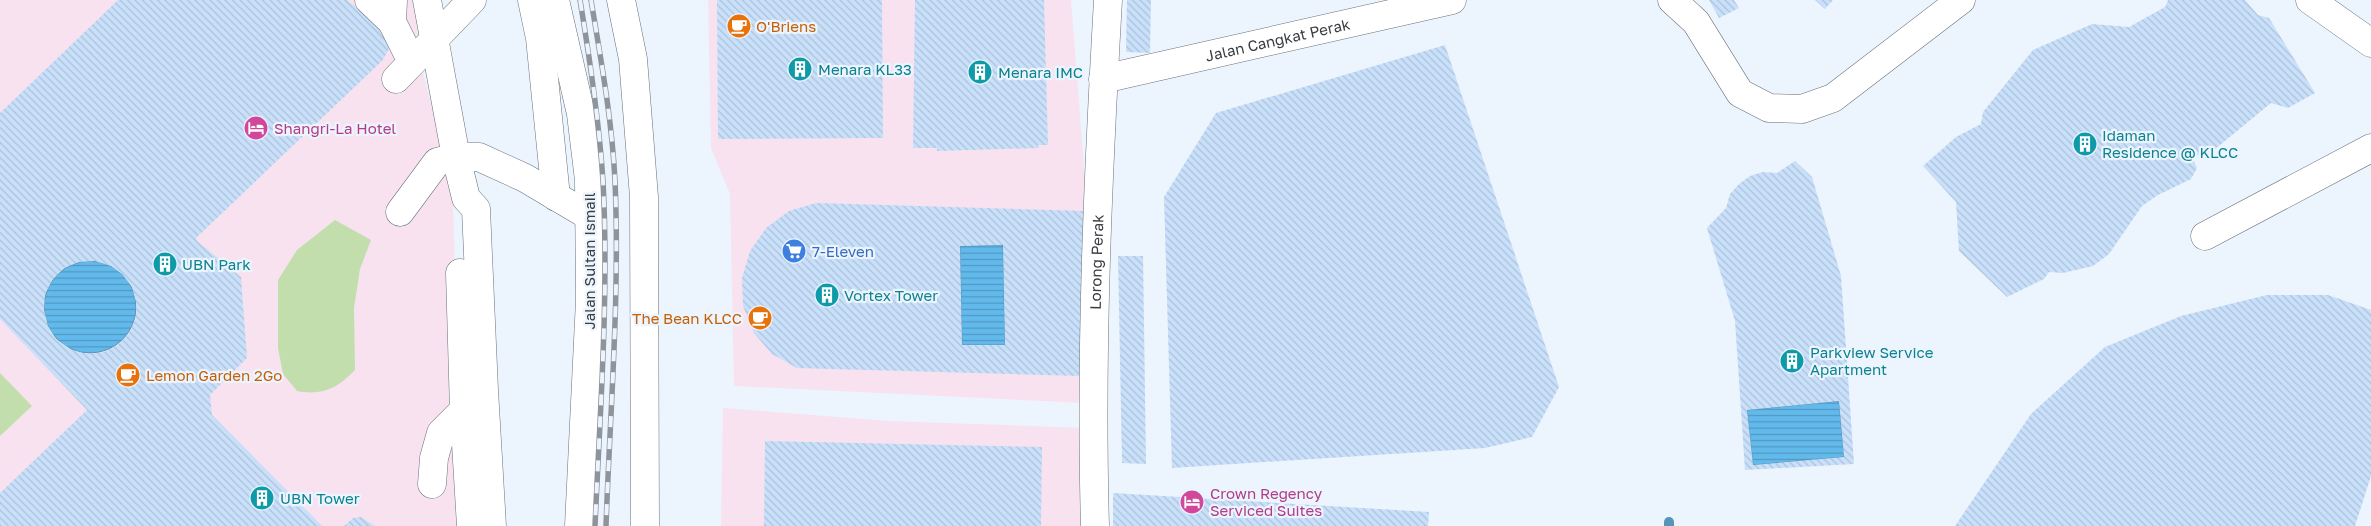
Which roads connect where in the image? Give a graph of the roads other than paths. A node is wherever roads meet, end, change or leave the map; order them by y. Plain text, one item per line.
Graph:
1 (368, 0) edge
2 (427, 0) edge
3 (472, 0) edge
4 (532, 0) edge
5 (555, 0) edge
6 (622, 0) edge
7 (1108, 0) edge
8 (1452, 0) edge
9 (1672, 0) edge
10 (1961, 0) edge
11 (2310, 0) edge
12 (392, 11) edge
13 (433, 39) junction
14 (2371, 43) edge
15 (1103, 79) junction
16 (2371, 148) edge
17 (456, 157) junction
18 (466, 198) junction
19 (556, 198) junction
20 (400, 212) dead end
21 (589, 216) junction
22 (2205, 236) dead end
23 (484, 390) junction
24 (464, 411) junction
25 (432, 484) dead end
26 (471, 526) edge
27 (492, 526) edge
28 (579, 526) edge
29 (645, 526) edge
30 (1095, 526) edge

1 - 12 street
2 - 13 street
3 - 13 street
4 - 19 street
5 - 21 street, Jalan Sultan Ismail
6 - 29 street
7 - 15 street, Lorong Perak
8 - 15 street, Jalan Cangkat Perak
9 - 10 street
11 - 14 street
12 - 13 street
13 - 17 street
15 - 30 street, Lorong Perak
16 - 22 street
17 - 18 street
17 - 19 street
17 - 20 street
18 - 23 street
18 - 24 street
19 - 21 street
21 - 28 street, Jalan Sultan Ismail
23 - 24 street
23 - 27 street
24 - 25 street
24 - 26 street

